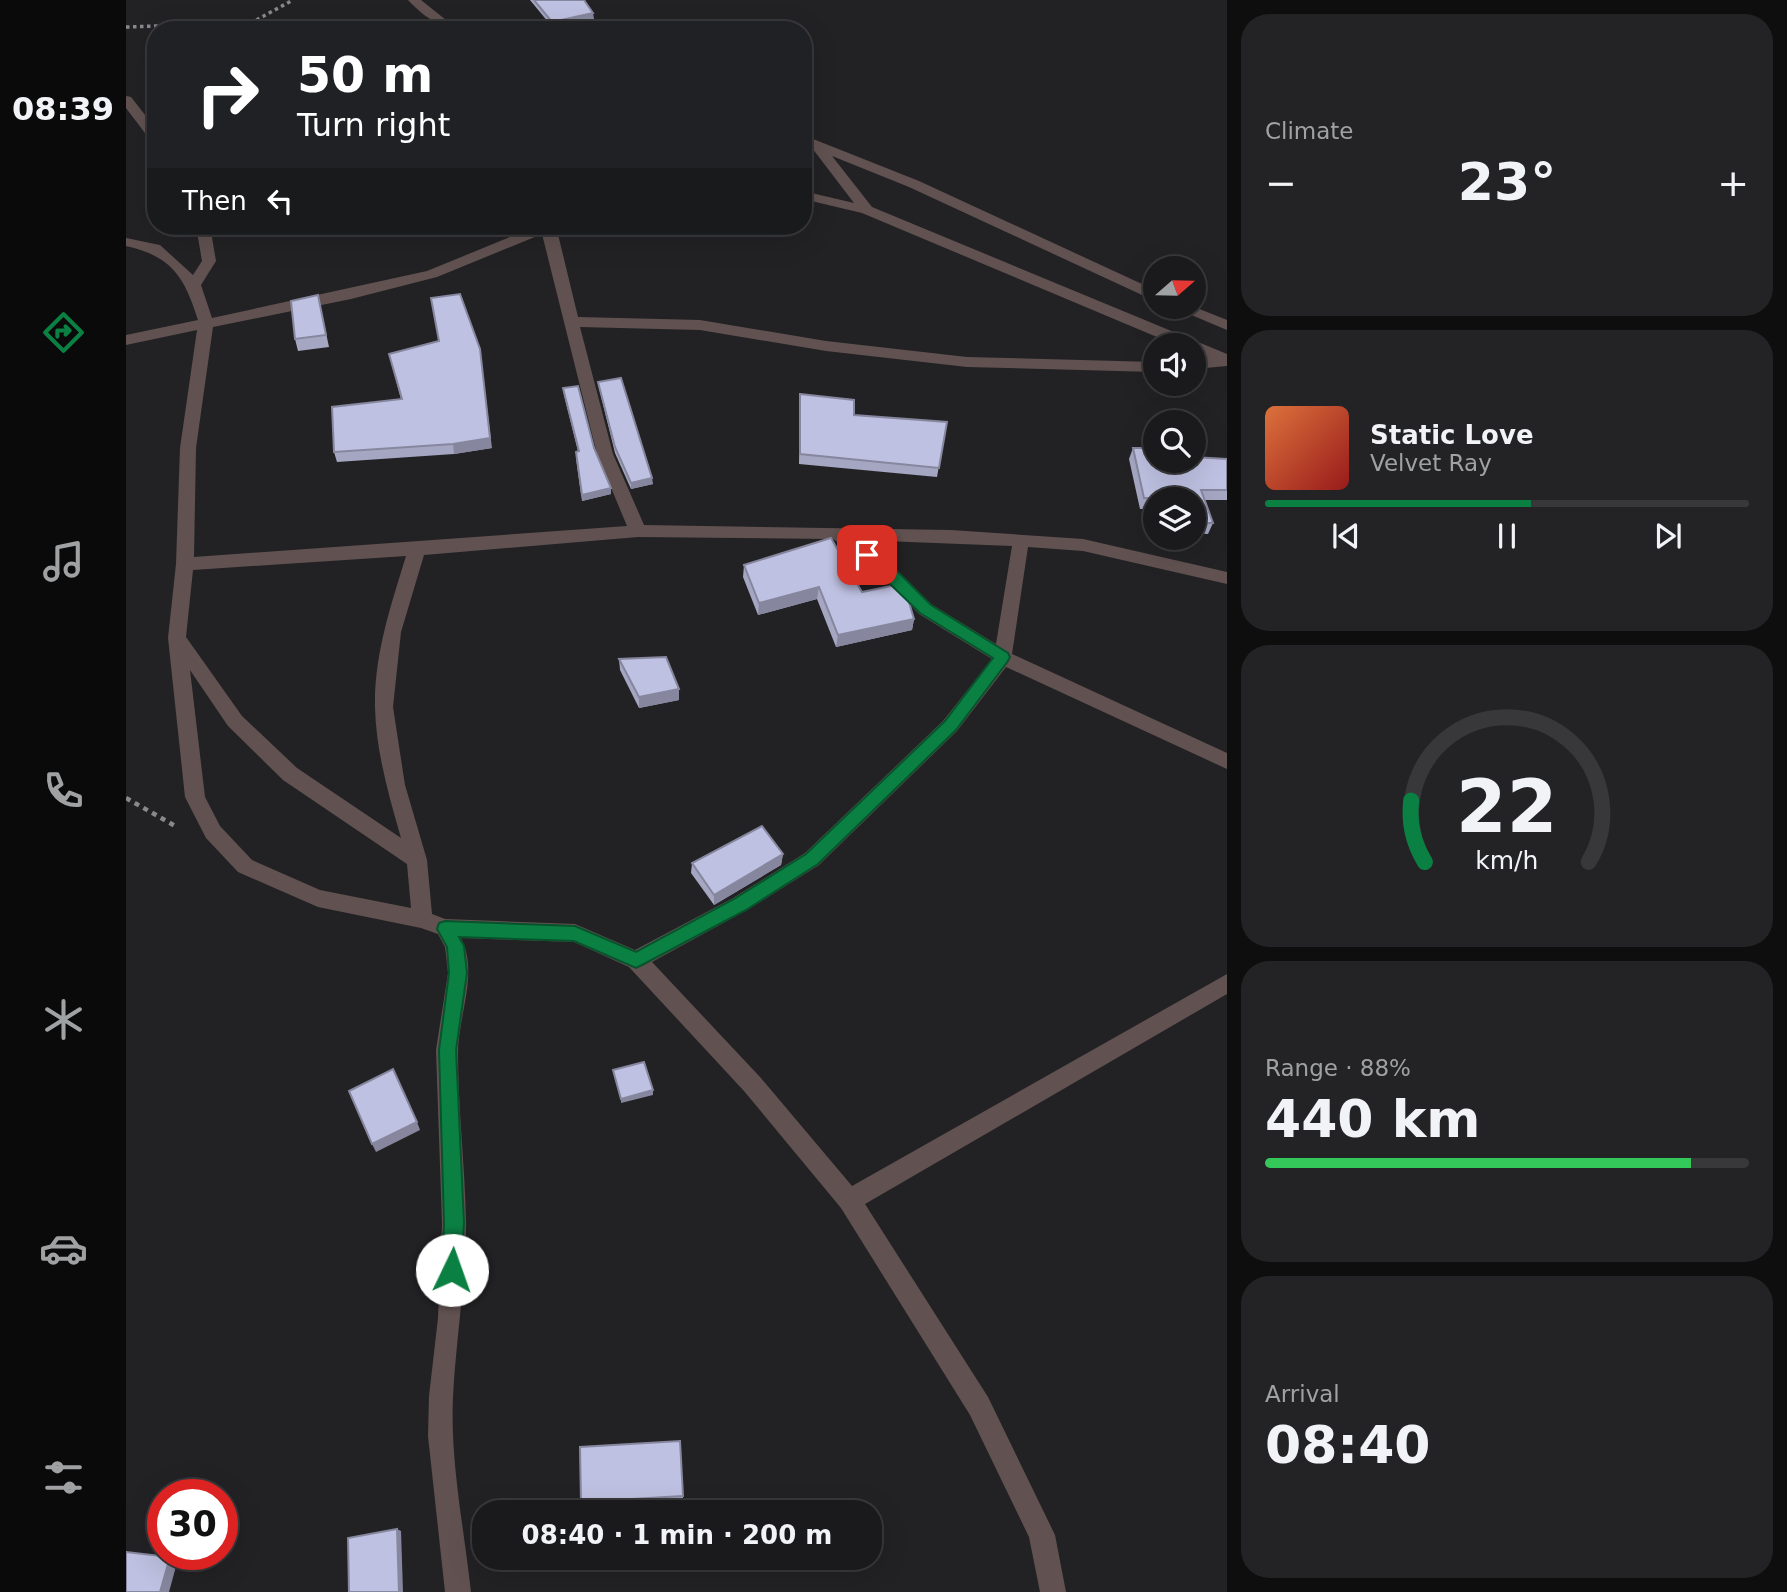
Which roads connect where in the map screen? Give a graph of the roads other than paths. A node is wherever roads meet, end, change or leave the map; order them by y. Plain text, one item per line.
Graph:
1 (414, 0) edge
2 (440, 21) edge
3 (126, 100) edge
4 (147, 127) edge
5 (812, 143) edge
6 (812, 144) edge
7 (812, 197) edge
8 (867, 210) junction
9 (204, 235) edge
10 (526, 235) edge
11 (550, 235) edge
12 (126, 242) edge
13 (194, 285) junction
14 (1143, 290) edge
15 (1206, 317) edge
16 (206, 322) junction
17 (571, 322) junction
18 (1227, 325) edge
19 (1161, 333) edge
20 (126, 340) edge
21 (1206, 352) edge
22 (1227, 360) edge
23 (1206, 363) edge
24 (1143, 368) edge
25 (638, 531) junction
26 (836, 533) junction
27 (1021, 541) junction
28 (418, 550) junction
29 (186, 564) junction
30 (1227, 578) edge
31 (177, 638) junction
32 (1003, 657) junction
33 (1227, 761) edge
34 (417, 860) junction
35 (422, 919) junction
36 (445, 929) junction
37 (636, 960) junction
38 (1227, 983) edge
39 (849, 1200) junction
40 (458, 1592) edge
41 (1053, 1592) edge

1 - 2 street
3 - 4 street
5 - 14 street
6 - 8 street
7 - 8 street
8 - 19 street
9 - 13 street
10 - 16 street
11 - 17 street
12 - 13 street
13 - 16 street
15 - 18 street
16 - 20 street
16 - 29 street
17 - 24 street
17 - 25 street
21 - 22 street
22 - 23 street
25 - 26 street
25 - 28 street
26 - 27 street
26 - 32 street
27 - 30 street
27 - 32 street
28 - 29 street
28 - 34 street
29 - 31 street
31 - 34 street
31 - 35 street
32 - 33 street
32 - 37 street
34 - 35 street
35 - 36 street
36 - 37 street
36 - 40 street
37 - 39 street
38 - 39 street
39 - 41 street

